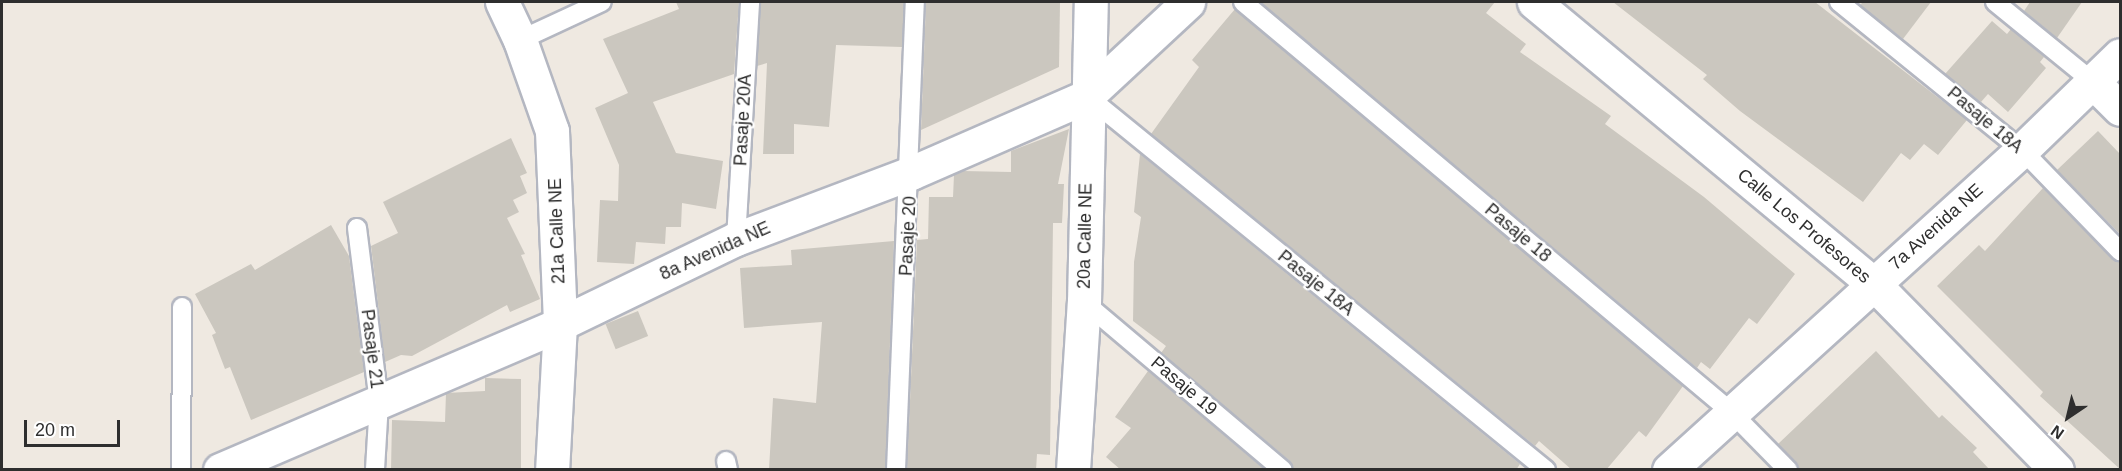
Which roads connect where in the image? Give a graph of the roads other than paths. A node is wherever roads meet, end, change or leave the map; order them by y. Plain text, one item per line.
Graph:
1 (502, 2) edge
2 (602, 2) edge
3 (750, 2) edge
4 (915, 2) edge
5 (1091, 2) edge
6 (1188, 2) edge
7 (1243, 2) edge
8 (1534, 2) edge
9 (1839, 2) edge
10 (1995, 2) edge
11 (520, 40) junction
12 (2121, 55) edge
13 (2093, 82) junction
14 (1087, 96) junction
15 (2121, 109) edge
16 (2022, 150) junction
17 (911, 172) junction
18 (357, 228) dead end
19 (736, 239) junction
20 (2121, 251) edge
21 (1874, 284) junction
22 (1084, 302) junction
23 (182, 307) dead end
24 (560, 324) junction
25 (379, 402) junction
26 (1730, 411) junction
27 (181, 470) edge
28 (220, 470) edge
29 (375, 470) edge
30 (552, 470) edge
31 (896, 470) edge
32 (1073, 470) edge
33 (1283, 470) edge
34 (1546, 470) edge
35 (1669, 470) edge
36 (1788, 470) edge
37 (2058, 470) edge

1 - 11 street, 21a Calle NE
2 - 11 lane
3 - 19 lane, Pasaje 20A
4 - 17 lane, Pasaje 20
5 - 14 street, 20a Calle NE
6 - 14 street, 8a Avenida NE
7 - 26 lane, Pasaje 18
8 - 21 street, Calle Los Profesores
9 - 16 lane, Pasaje 18A
10 - 13 lane
11 - 24 street, 21a Calle NE
12 - 13 street, 7a Avenida NE
13 - 15 street
13 - 16 street, 7a Avenida NE
14 - 17 street, 8a Avenida NE
14 - 22 street, 20a Calle NE
14 - 34 lane, Pasaje 18A
16 - 20 lane, Pasaje 18A
16 - 21 street, 7a Avenida NE
17 - 19 street, 8a Avenida NE
17 - 31 lane, Pasaje 20
18 - 25 lane, Pasaje 21
19 - 24 street, 8a Avenida NE
21 - 26 street, 7a Avenida NE
21 - 37 street, Calle Los Profesores
22 - 32 street, 20a Calle NE
22 - 33 lane, Pasaje 19
23 - 27 lane
24 - 25 street, 8a Avenida NE
24 - 30 street, 21a Calle NE
25 - 28 street, 8a Avenida NE
25 - 29 lane, Pasaje 21
26 - 35 street, 7a Avenida NE
26 - 36 lane, Pasaje 18

